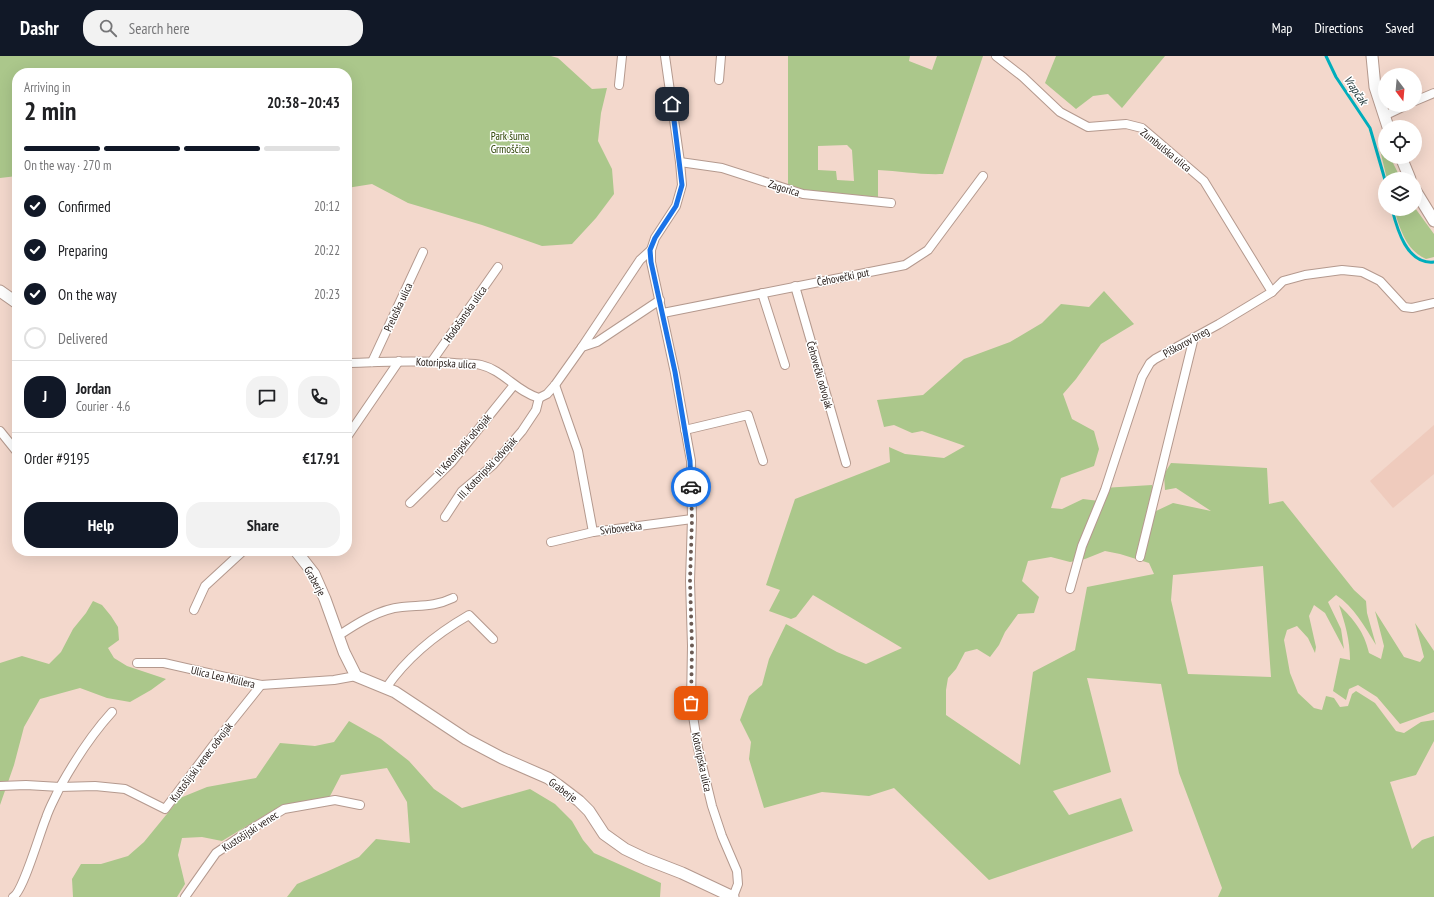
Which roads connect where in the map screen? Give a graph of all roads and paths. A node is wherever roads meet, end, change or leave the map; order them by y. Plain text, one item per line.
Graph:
1 (622, 56) edge
2 (665, 56) edge
3 (721, 56) edge
4 (996, 56) edge
5 (1371, 57) edge
6 (719, 80) dead end
7 (619, 85) dead end
8 (1434, 93) edge
9 (1422, 98) edge
10 (1392, 112) edge
11 (1384, 116) junction
12 (1385, 120) edge
13 (680, 162) junction
14 (983, 176) dead end
15 (1422, 201) edge
16 (891, 204) dead end
17 (1434, 221) edge
18 (650, 250) junction
19 (423, 252) dead end
20 (498, 267) dead end
21 (795, 286) junction
22 (0, 291) edge
23 (1272, 292) junction
24 (762, 293) junction
25 (12, 300) edge
26 (660, 300) junction
27 (1434, 304) edge
28 (663, 313) junction
29 (1194, 337) junction
30 (582, 347) junction
31 (399, 361) junction
32 (432, 361) junction
33 (372, 362) junction
34 (352, 363) edge
35 (785, 365) dead end
36 (514, 385) junction
37 (555, 386) junction
38 (539, 398) junction
39 (686, 430) junction
40 (0, 431) edge
41 (352, 431) edge
42 (12, 446) edge
43 (763, 461) dead end
44 (846, 464) dead end
45 (410, 503) dead end
46 (445, 517) dead end
47 (692, 519) junction
48 (593, 532) junction
49 (551, 542) dead end
50 (238, 556) edge
51 (300, 556) edge
52 (1140, 557) dead end
53 (1070, 589) dead end
54 (453, 598) dead end
55 (194, 610) dead end
56 (338, 636) junction
57 (493, 639) dead end
58 (137, 663) dead end
59 (356, 676) junction
60 (261, 686) junction
61 (386, 688) junction
62 (112, 712) dead end
63 (0, 786) edge
64 (60, 787) junction
65 (360, 805) dead end
66 (13, 897) edge
67 (185, 897) edge
68 (733, 897) edge

1 - 7 street
2 - 13 street
3 - 6 street
4 - 23 street, Zumbulska ulica
5 - 11 street
8 - 9 street
10 - 11 street
11 - 12 street
13 - 16 street, Zagorica
13 - 18 street
14 - 21 street, Čehovečki put
15 - 17 street
18 - 26 street, Kotoripska ulica
18 - 30 street
19 - 33 street, Preloška ulica
20 - 32 street, Hodošanska ulica
21 - 24 street, Čehovečki put
21 - 44 street, Čehovečki odvojak
22 - 25 street
23 - 27 street, Piškorov breg
23 - 29 street, Piškorov breg
24 - 28 street, Čehovečki put
24 - 35 street
26 - 28 street, Kotoripska ulica
26 - 30 street
28 - 39 street, Kotoripska ulica
29 - 52 street
29 - 53 street, Piškorov breg
30 - 37 street
31 - 32 street, Kotoripska ulica
31 - 33 street, Kotoripska ulica
31 - 41 street
32 - 36 street, Kotoripska ulica
33 - 34 street, Kotoripska ulica
36 - 38 street, Kotoripska ulica
36 - 45 street, II. Kotoripski odvojak
37 - 38 street
37 - 48 street
38 - 46 street, III. Kotoripski odvojak
39 - 43 street
39 - 47 street, Kotoripska ulica
40 - 42 street
47 - 48 street, Svibovečka
47 - 68 street, Kotoripska ulica
48 - 49 street, Svibovečka
50 - 55 street
51 - 56 street, Graberje
54 - 56 street
56 - 59 street, Graberje
57 - 61 street
58 - 60 street, Ulica Lea Müllera
59 - 60 street, Ulica Lea Müllera
59 - 61 street, Graberje
60 - 64 street, Kustošijski venec odvojak
61 - 68 street, Graberje
62 - 64 street
63 - 64 street
64 - 66 street
65 - 67 street, Kustošijski venec

